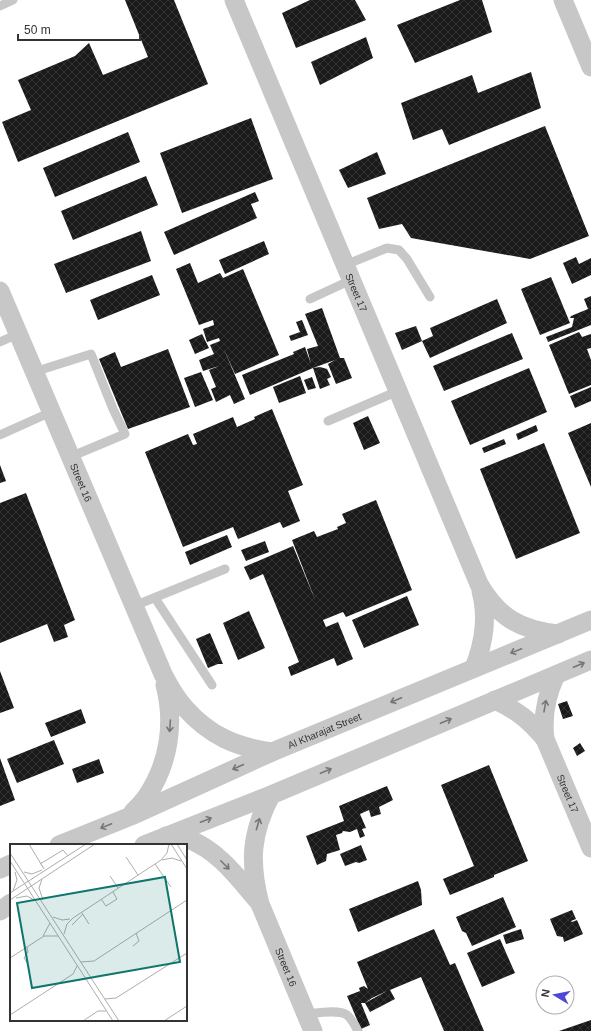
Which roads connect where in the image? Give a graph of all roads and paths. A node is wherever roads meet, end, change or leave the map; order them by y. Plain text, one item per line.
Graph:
1 (13, 0) edge
2 (234, 0) edge
3 (563, 0) edge
4 (0, 6) edge
5 (591, 67) edge
6 (348, 272) junction
7 (0, 291) edge
8 (430, 297) dead end
9 (310, 299) dead end
10 (18, 334) junction
11 (0, 342) edge
12 (34, 372) junction
13 (398, 391) junction
14 (51, 412) junction
15 (328, 421) dead end
16 (0, 435) edge
17 (70, 457) junction
18 (225, 569) dead end
19 (479, 584) junction
20 (155, 598) junction
21 (134, 606) junction
22 (591, 620) edge
23 (558, 634) junction
24 (591, 660) edge
25 (474, 668) junction
26 (163, 674) junction
27 (556, 675) junction
28 (212, 685) dead end
29 (495, 700) junction
30 (545, 739) junction
31 (272, 752) junction
32 (270, 795) junction
33 (130, 816) junction
34 (166, 836) junction
35 (61, 844) edge
36 (146, 844) edge
37 (591, 848) edge
38 (10, 852) edge
39 (0, 854) edge
40 (10, 864) edge
41 (0, 869) edge
42 (10, 902) edge
43 (10, 903) edge
44 (260, 904) junction
45 (0, 906) edge
46 (0, 911) edge
47 (310, 1023) edge
48 (358, 1031) edge

1 - 4 lane
2 - 6 street, Street 17
3 - 5 street
6 - 8 lane
6 - 9 lane
6 - 13 street, Street 17
7 - 10 street, Street 16
10 - 11 lane
10 - 12 street, Street 16
12 - 14 street, Street 16
12 - 17 lane
13 - 15 lane
13 - 19 street, Street 17
14 - 16 lane
14 - 17 street, Street 16
17 - 21 street, Street 16
18 - 20 lane
19 - 23 street, Street 17
19 - 25 street, Street 17
20 - 21 lane
20 - 28 lane
21 - 26 street, Street 16
22 - 23 street, Al Kharajat Street
23 -> 25 street, Al Kharajat Street
27 -> 24 street
25 -> 31 street, Al Kharajat Street
26 - 31 street, Street 16
26 -> 33 street, Street 16
27 - 29 street
30 -> 27 street, Street 17
29 - 30 street, Street 17
32 -> 29 street
30 - 37 street, Street 17
31 -> 33 street, Al Kharajat Street
34 -> 32 street
44 -> 32 street, Street 16
33 -> 35 street, Al Kharajat Street
34 - 36 street
34 -> 44 street, Street 16
38 - 39 street
40 - 41 street
42 - 45 street
43 - 46 street
44 - 47 street, Street 16
47 - 48 lane

